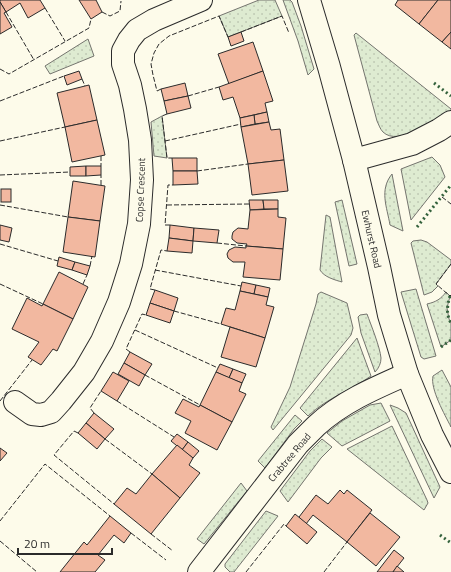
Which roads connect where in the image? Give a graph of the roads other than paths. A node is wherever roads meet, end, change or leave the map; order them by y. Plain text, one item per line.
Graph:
1 (200, 0) edge
2 (309, 0) edge
3 (451, 122) edge
4 (354, 160) junction
5 (407, 374) junction
6 (15, 402) dead end
7 (451, 472) edge
8 (198, 572) edge

1 - 6 street, Copse Crescent
2 - 4 street, Ewhurst Road
3 - 4 street
4 - 5 street, Ewhurst Road
5 - 7 street, Ewhurst Road
5 - 8 street, Crabtree Road

